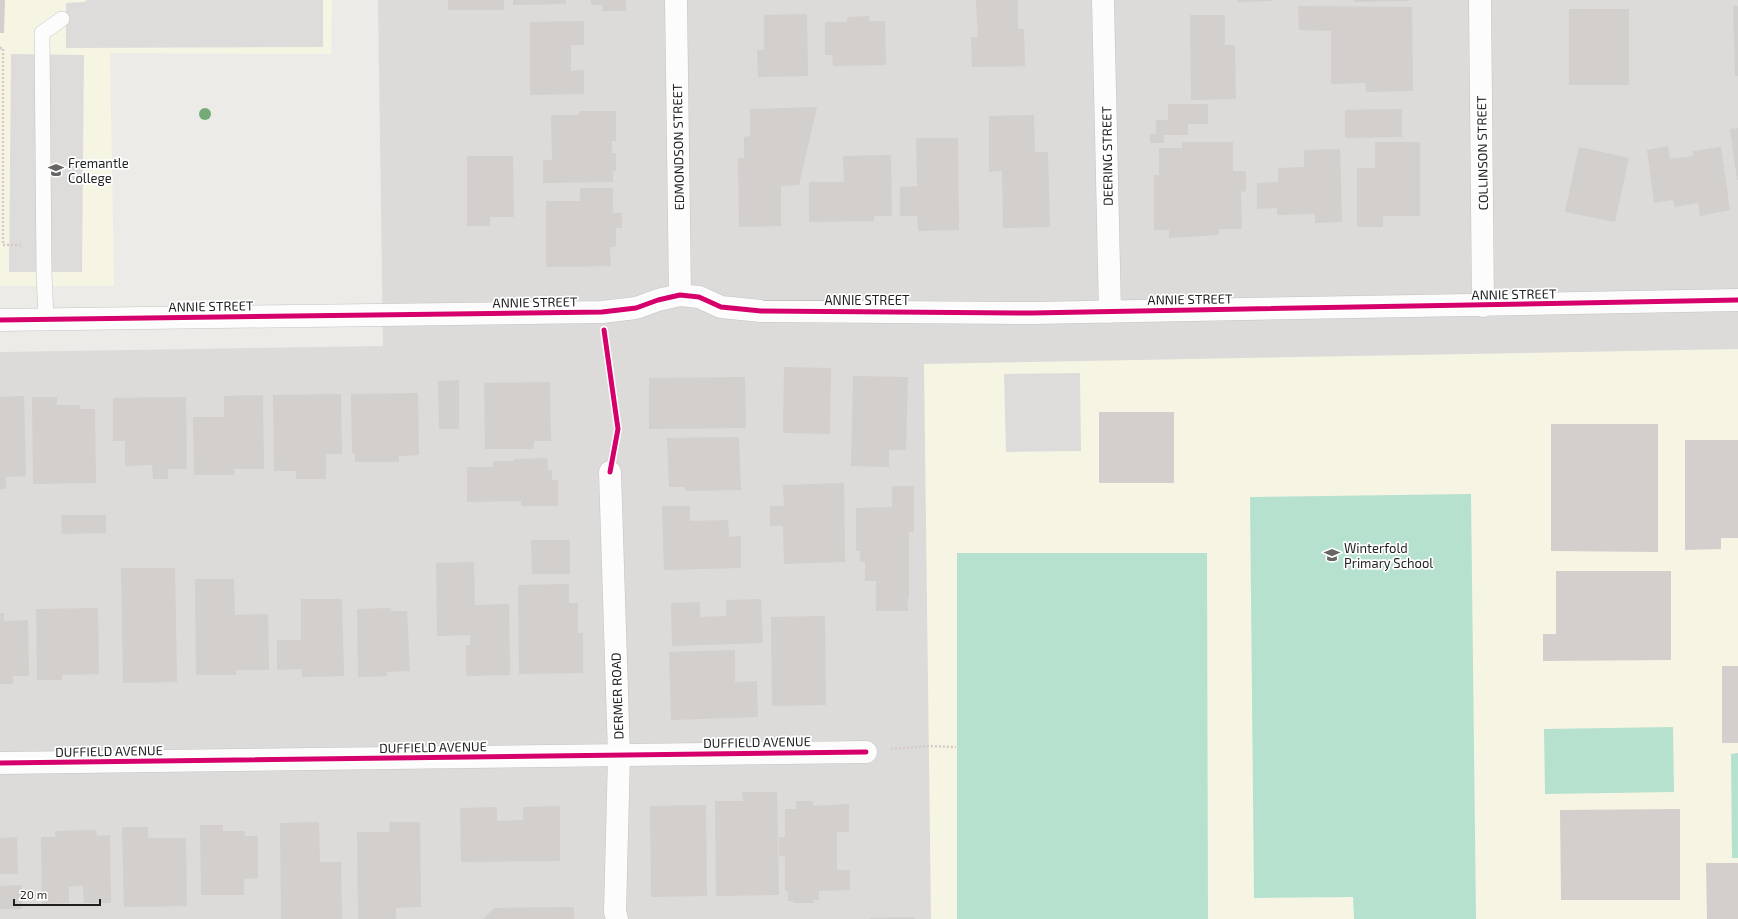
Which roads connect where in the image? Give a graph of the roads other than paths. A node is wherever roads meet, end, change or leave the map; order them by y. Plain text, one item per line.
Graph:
1 (676, 0) edge
2 (1103, 0) edge
3 (1480, 0) edge
4 (62, 19) dead end
5 (680, 295) junction
6 (1738, 300) edge
7 (1483, 306) junction
8 (1110, 312) junction
9 (46, 319) junction
10 (0, 320) edge
11 (610, 472) dead end
12 (866, 752) road end
13 (619, 755) junction
14 (0, 763) edge
15 (617, 919) edge

1 - 5 street, EDMONDSON STREET
2 - 8 street, DEERING STREET
3 - 7 street, COLLINSON STREET
4 - 9 lane
5 - 8 street, ANNIE STREET
5 - 9 street, ANNIE STREET
6 - 7 street, ANNIE STREET
7 - 8 street, ANNIE STREET
9 - 10 street, ANNIE STREET
11 - 13 street, DERMER ROAD
12 - 13 street, DUFFIELD AVENUE
13 - 14 street, DUFFIELD AVENUE
13 - 15 street, DERMER ROAD

